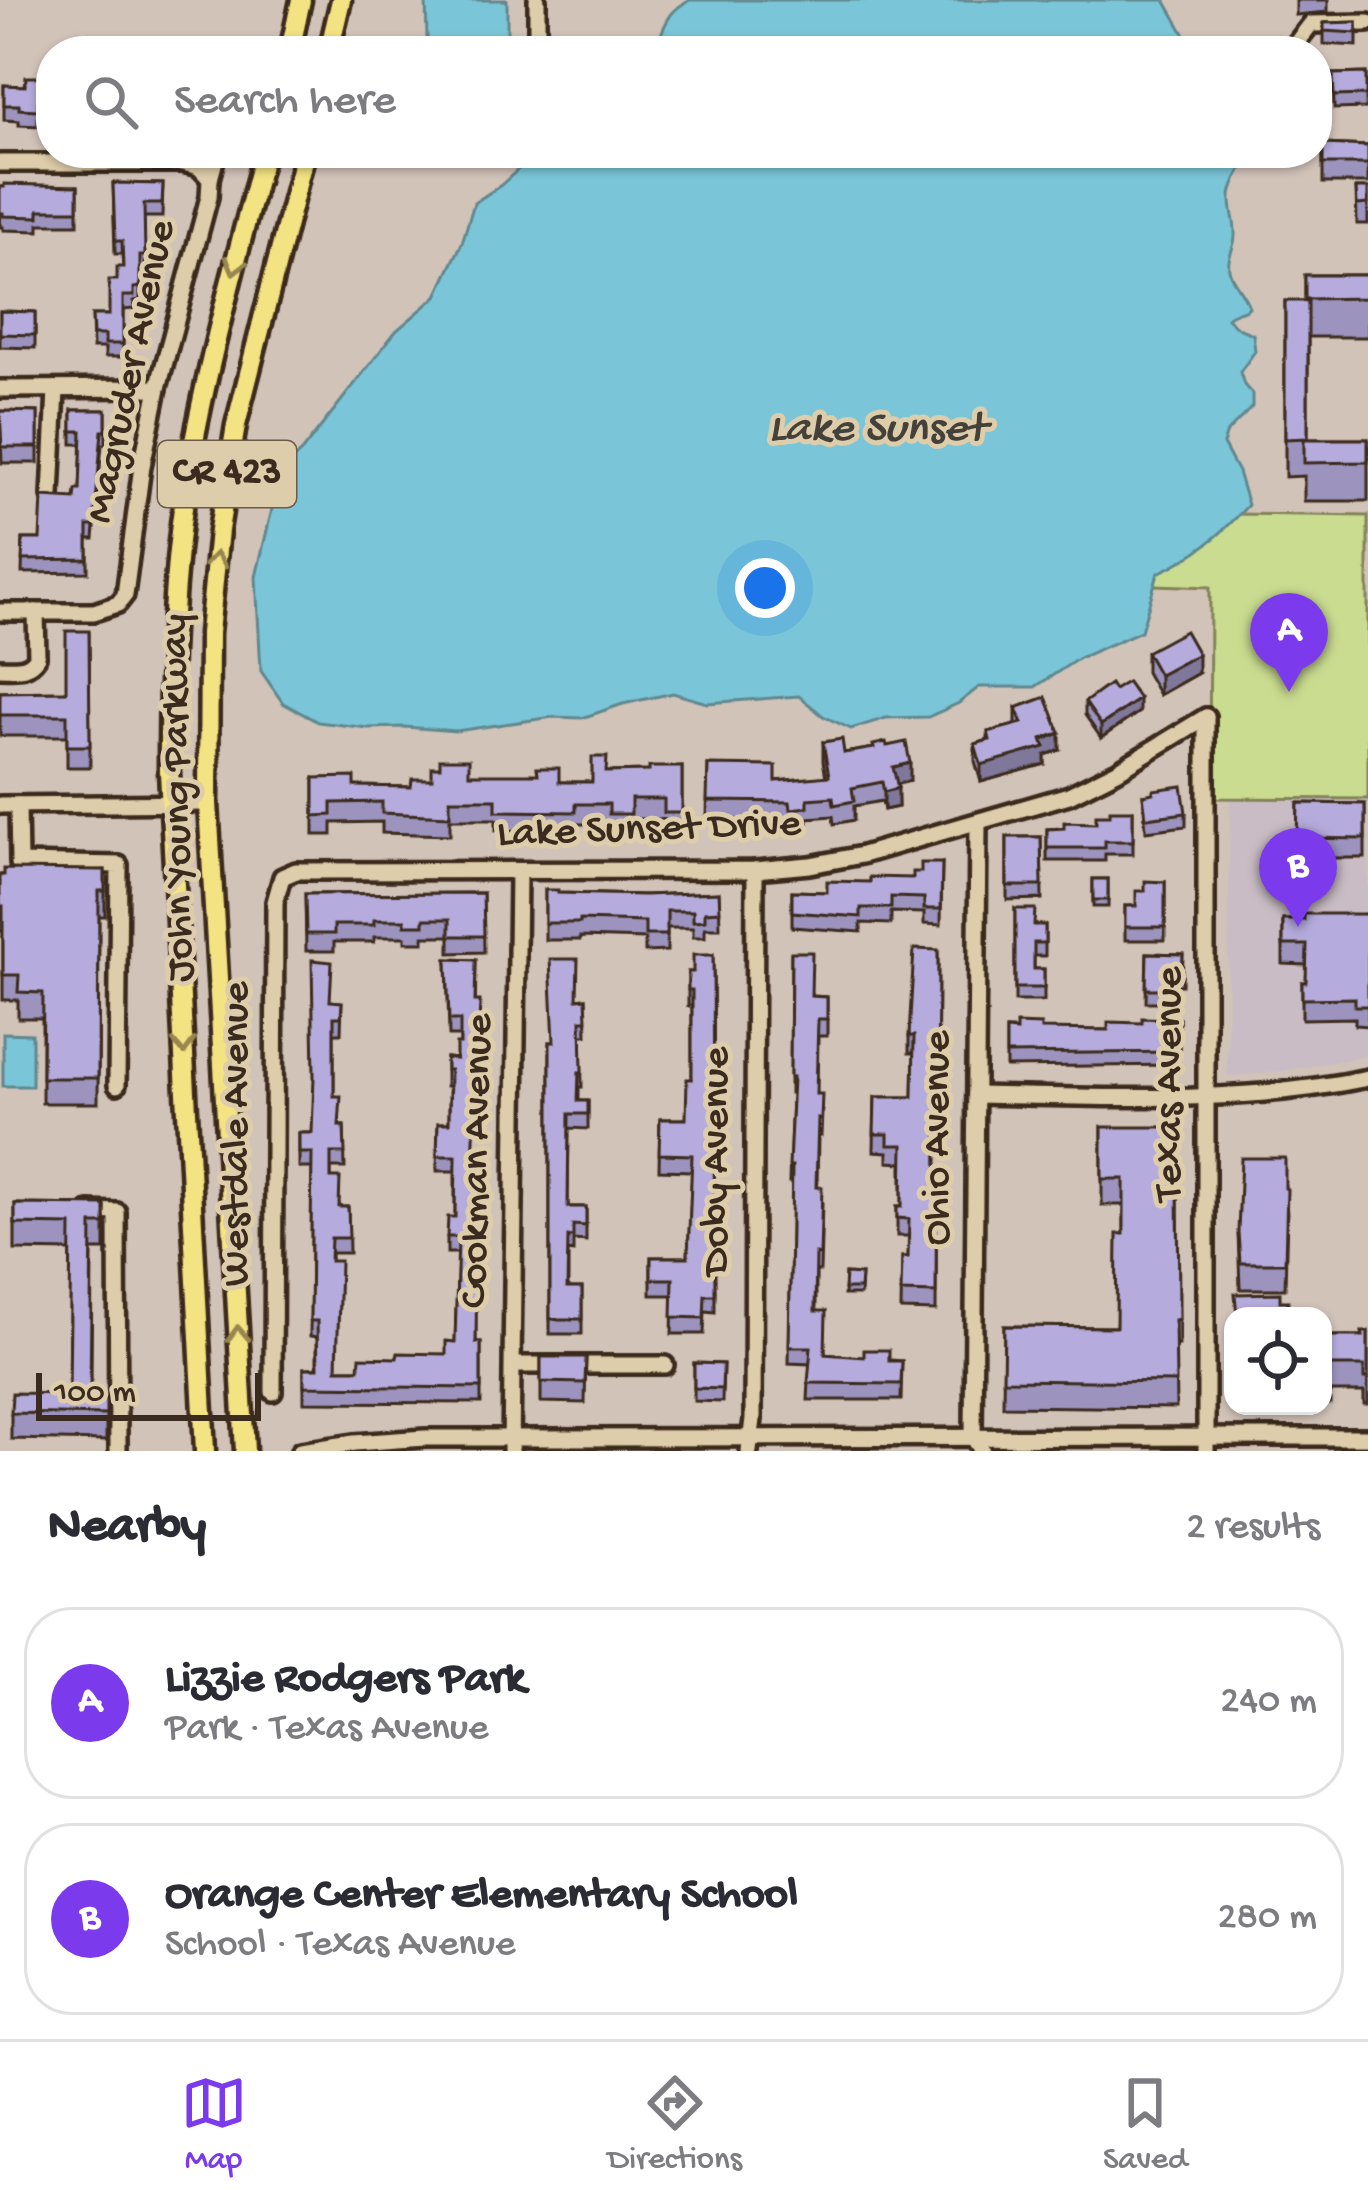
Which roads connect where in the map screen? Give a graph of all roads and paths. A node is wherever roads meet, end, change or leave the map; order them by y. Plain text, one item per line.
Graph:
1 (301, 0) edge
2 (341, 0) edge
3 (536, 0) edge
4 (1368, 23) edge
5 (293, 36) edge
6 (333, 36) edge
7 (537, 36) edge
8 (1302, 36) edge
9 (0, 164) edge
10 (36, 164) edge
11 (200, 168) edge
12 (213, 168) edge
13 (261, 168) edge
14 (301, 168) edge
15 (210, 179) junction
16 (158, 388) junction
17 (0, 389) edge
18 (56, 389) junction
19 (51, 496) edge
20 (0, 612) edge
21 (37, 612) junction
22 (0, 668) edge
23 (1205, 717) joint
24 (171, 803) junction
25 (208, 803) junction
26 (9, 805) edge
27 (977, 823) junction
28 (755, 870) junction
29 (518, 872) junction
30 (282, 877) joint
31 (1368, 1078) edge
32 (117, 1084) dead end
33 (976, 1095) junction
34 (1208, 1098) junction
35 (71, 1210) edge
36 (513, 1365) junction
37 (665, 1365) dead end
38 (273, 1391) dead end
39 (1368, 1437) edge
40 (1205, 1443) edge
41 (512, 1444) edge
42 (978, 1444) edge
43 (749, 1446) edge
44 (118, 1451) edge
45 (205, 1451) edge
46 (245, 1451) edge
47 (300, 1451) edge

1 - 5 main road
2 - 6 main road
3 - 7 street
4 - 8 street
9 - 10 street
11 - 15 street
12 - 15 street, Magruder Avenue
13 -> 24 main road, John Young Parkway / CR 423
25 -> 14 main road, John Young Parkway / CR 423
15 - 16 street, Magruder Avenue
16 - 18 street
16 - 21 street, Magruder Avenue
17 - 18 street
18 - 19 street
20 - 21 street
21 - 22 street
23 - 27 street, Lake Sunset Drive
23 - 34 street, Texas Avenue
24 - 25 street
24 - 26 street
24 -> 45 main road, John Young Parkway / CR 423
46 -> 25 main road, John Young Parkway / CR 423
26 - 32 street
27 - 28 street, Lake Sunset Drive
27 - 33 street, Ohio Avenue
28 - 29 street, Lake Sunset Drive
28 - 43 street, Doby Avenue
29 - 30 street, Lake Sunset Drive
29 - 36 street, Cookman Avenue
30 - 38 street, Westdale Avenue
31 - 34 street
33 - 34 street
33 - 42 street, Ohio Avenue
34 - 40 street, Texas Avenue
35 - 44 street
36 - 37 street
36 - 41 street, Cookman Avenue
39 - 40 street
40 - 42 street
41 - 43 street
41 - 47 street
42 - 43 street

